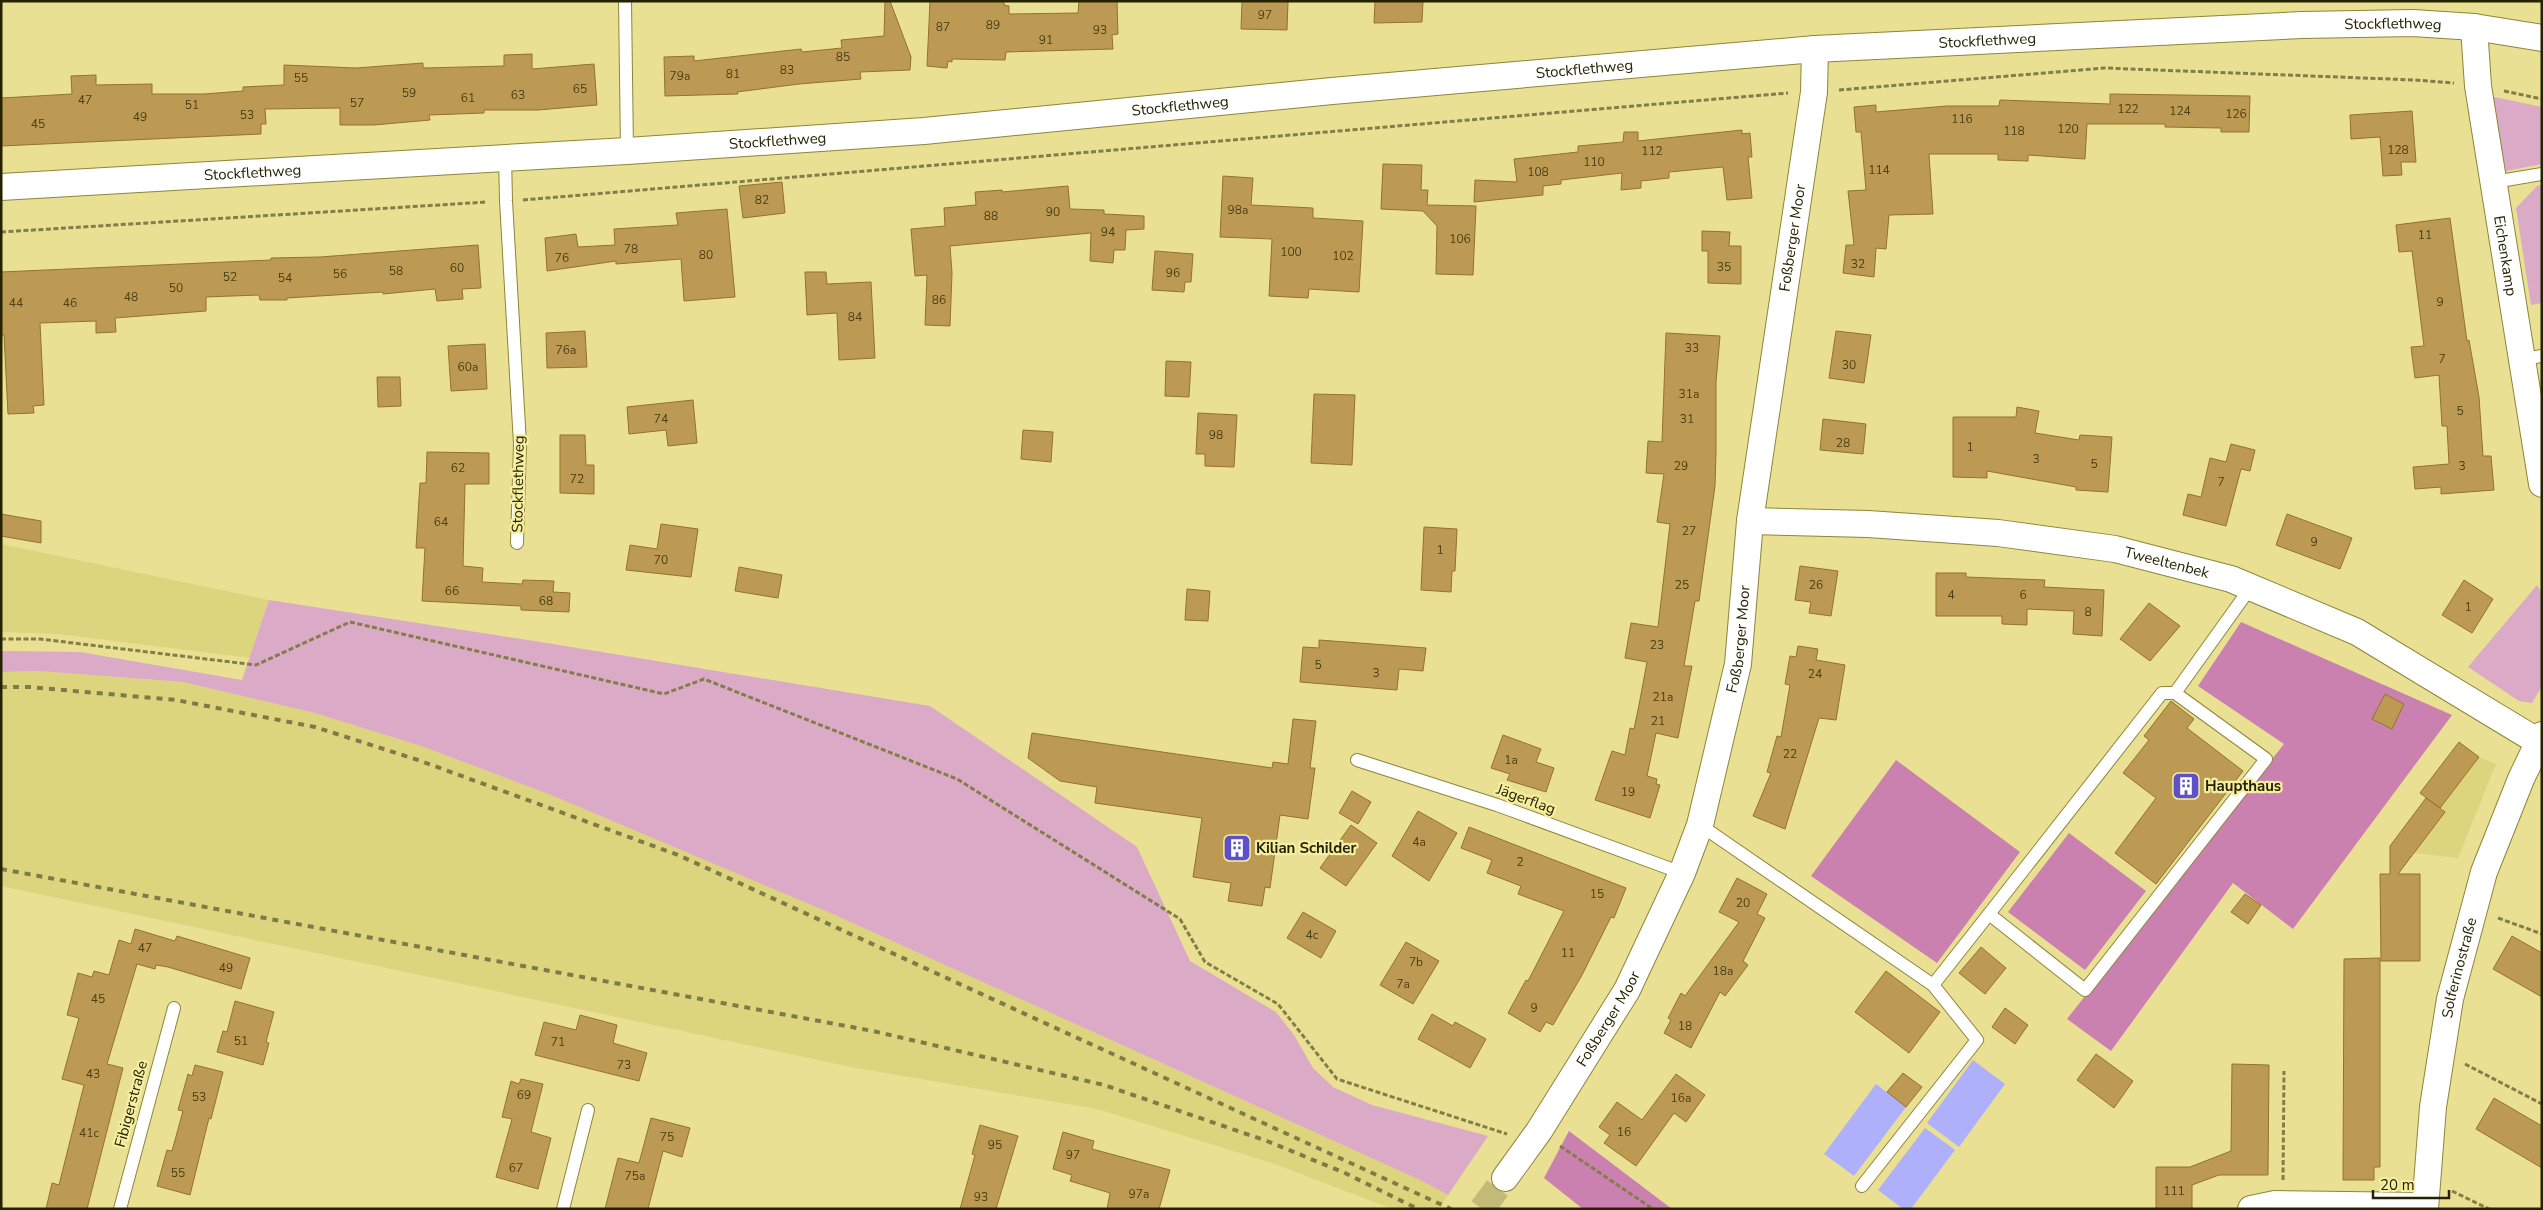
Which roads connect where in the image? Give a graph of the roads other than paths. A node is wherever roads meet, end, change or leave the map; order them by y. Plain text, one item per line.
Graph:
1 (625, 1) edge
2 (2474, 27) junction
3 (2542, 38) edge
4 (1815, 49) junction
5 (627, 151) junction
6 (505, 156) junction
7 (2542, 174) edge
8 (2494, 182) junction
9 (1, 187) edge
10 (2532, 357) edge
11 (2542, 484) edge
12 (1750, 521) junction
13 (517, 543) dead end
14 (2252, 587) junction
15 (2175, 692) junction
16 (2540, 740) edge
17 (1357, 760) dead end
18 (1700, 825) junction
19 (1682, 873) junction
20 (1989, 914) junction
21 (1933, 985) junction
22 (174, 1008) dead end
23 (588, 1110) dead end
24 (1505, 1178) tunnel mouth
25 (1862, 1186) dead end
26 (2424, 1207) edge
27 (120, 1209) edge
28 (563, 1209) edge
29 (2251, 1209) edge

1 - 5 lane
2 - 3 street, Stockflethweg
2 - 4 street, Stockflethweg
2 - 8 street, Eichenkamp
4 - 5 street, Stockflethweg
4 - 12 street, Foßberger Moor
5 - 6 street, Stockflethweg
6 - 9 street, Stockflethweg
6 - 13 lane, Stockflethweg
7 - 8 lane
8 - 10 street, Eichenkamp
10 - 11 street, Eichenkamp
12 - 14 street, Tweeltenbek
12 - 18 street, Foßberger Moor
14 - 15 lane
14 - 16 street, Tweeltenbek
15 - 20 lane
15 - 20 lane
16 - 26 street, Solferinostraße
17 - 19 lane, Jägerflag
18 - 19 street, Foßberger Moor
18 - 21 lane
19 - 24 street, Foßberger Moor
20 - 21 lane
21 - 25 lane
22 - 27 lane, Fibigerstraße
23 - 28 lane
26 - 29 street, Solferinostraße

